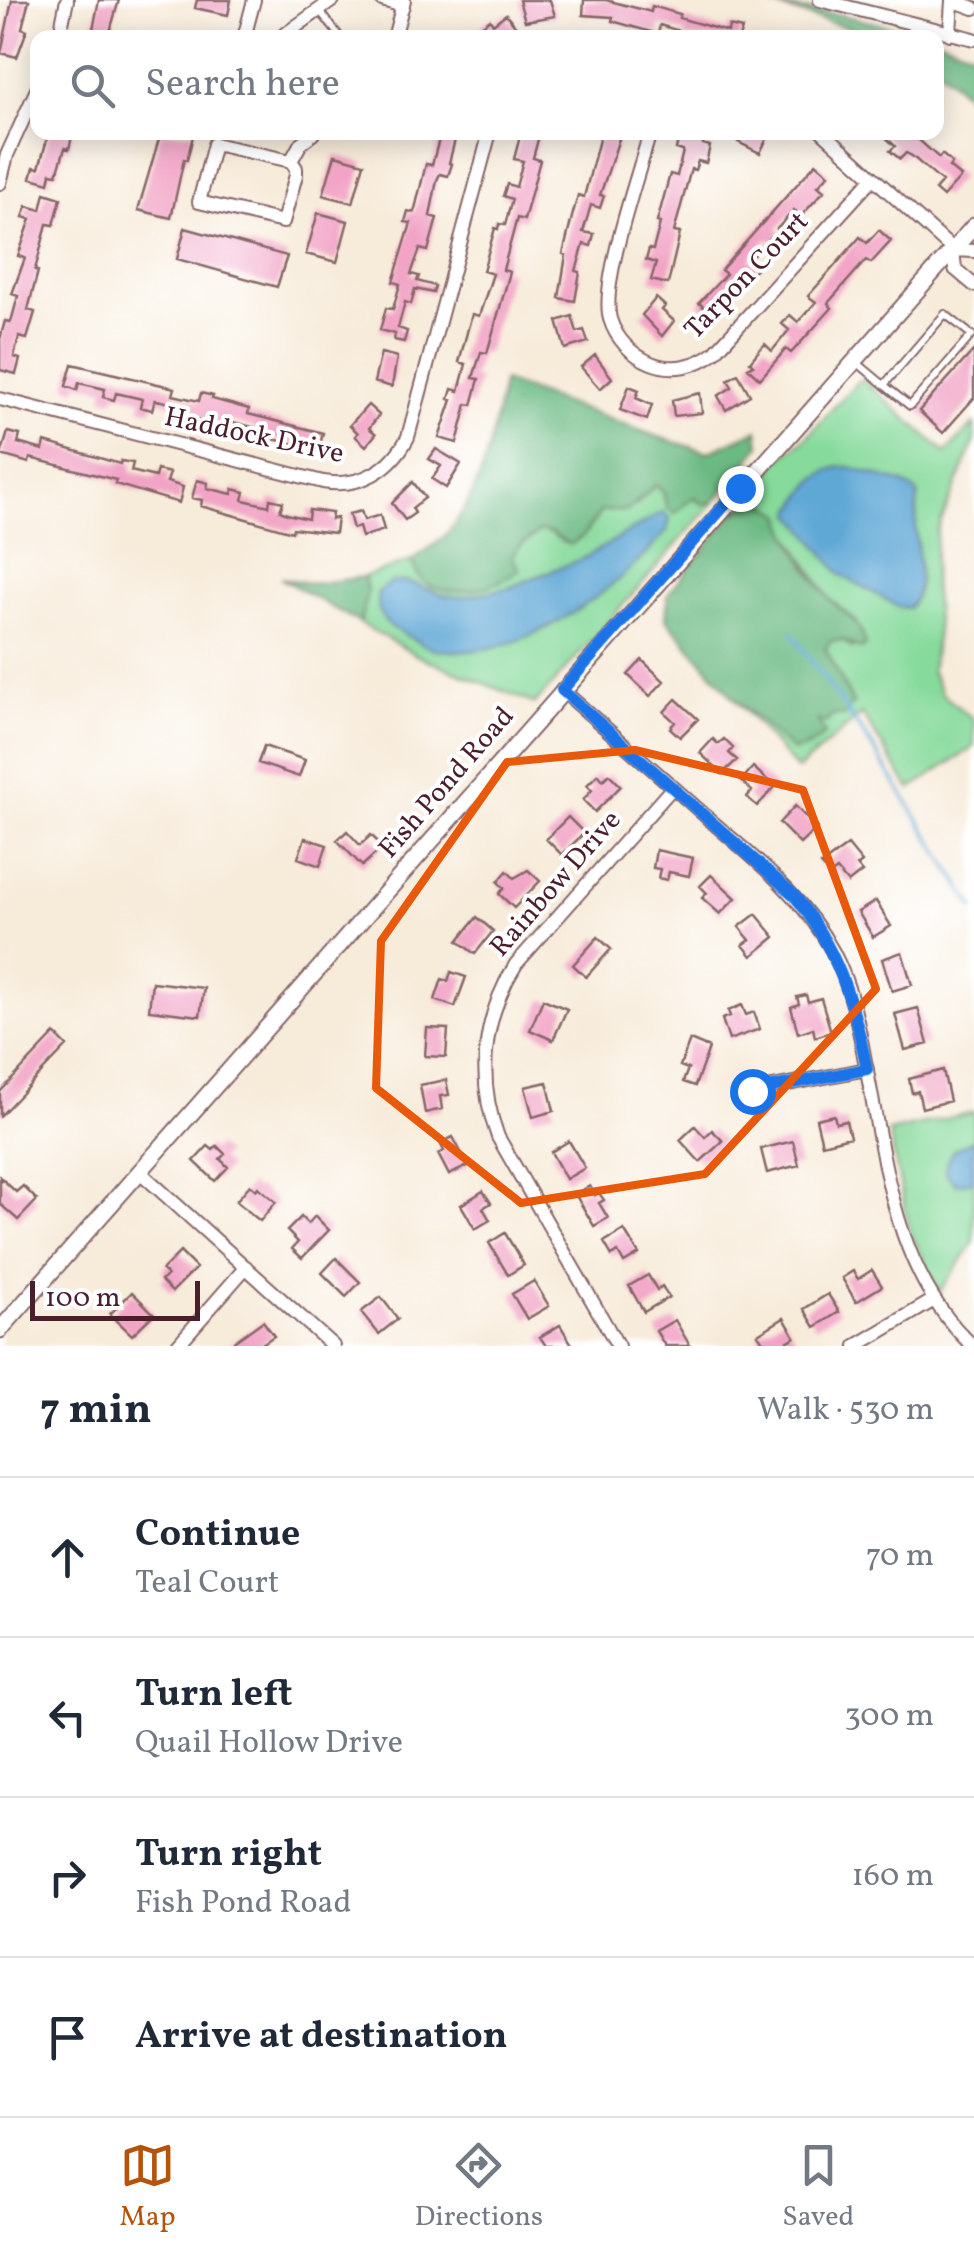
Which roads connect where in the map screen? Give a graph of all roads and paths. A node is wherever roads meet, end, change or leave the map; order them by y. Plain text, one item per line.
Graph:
1 (67, 0) edge
2 (254, 0) edge
3 (334, 0) edge
4 (382, 0) edge
5 (820, 0) edge
6 (952, 0) edge
7 (403, 3) edge
8 (974, 8) edge
9 (319, 10) junction
10 (60, 30) edge
11 (246, 30) edge
12 (291, 30) edge
13 (335, 30) edge
14 (396, 30) edge
15 (935, 30) edge
16 (944, 32) edge
17 (950, 34) junction
18 (974, 39) edge
19 (30, 104) edge
20 (305, 140) edge
21 (488, 140) edge
22 (648, 140) edge
23 (832, 140) edge
24 (290, 161) junction
25 (872, 178) junction
26 (0, 183) edge
27 (974, 226) edge
28 (953, 250) junction
29 (974, 251) edge
30 (974, 286) edge
31 (972, 332) edge
32 (854, 360) junction
33 (884, 385) junction
34 (0, 400) edge
35 (562, 690) junction
36 (673, 787) junction
37 (867, 1069) junction
38 (752, 1091) dead end
39 (140, 1172) junction
40 (246, 1266) junction
41 (934, 1300) junction
42 (0, 1330) edge
43 (177, 1346) edge
44 (333, 1346) edge
45 (618, 1346) edge
46 (856, 1346) edge
47 (973, 1346) edge

1 - 10 street
2 - 11 street
3 - 9 street
4 - 7 street
5 - 15 street
6 - 8 street
6 - 17 street
7 - 14 street
9 - 12 street
9 - 13 lane
16 - 17 street
17 - 18 street
19 - 26 street
20 - 24 street
21 - 34 street, Haddock Drive
22 - 25 street, Tarpon Court
23 - 25 street
24 - 24 street
25 - 28 street
27 - 28 street, Fish Pond Road
28 - 29 street
28 - 30 street
28 - 32 street, Fish Pond Road
31 - 33 lane
31 - 33 lane
32 - 33 lane
32 - 35 street, Fish Pond Road
35 - 36 street
35 - 39 street, Fish Pond Road
36 - 37 street
36 - 45 street, Rainbow Drive
37 - 38 street
37 - 41 street
39 - 40 street
39 - 42 street, Fish Pond Road
40 - 43 street
40 - 44 street
41 - 46 street
41 - 47 street

